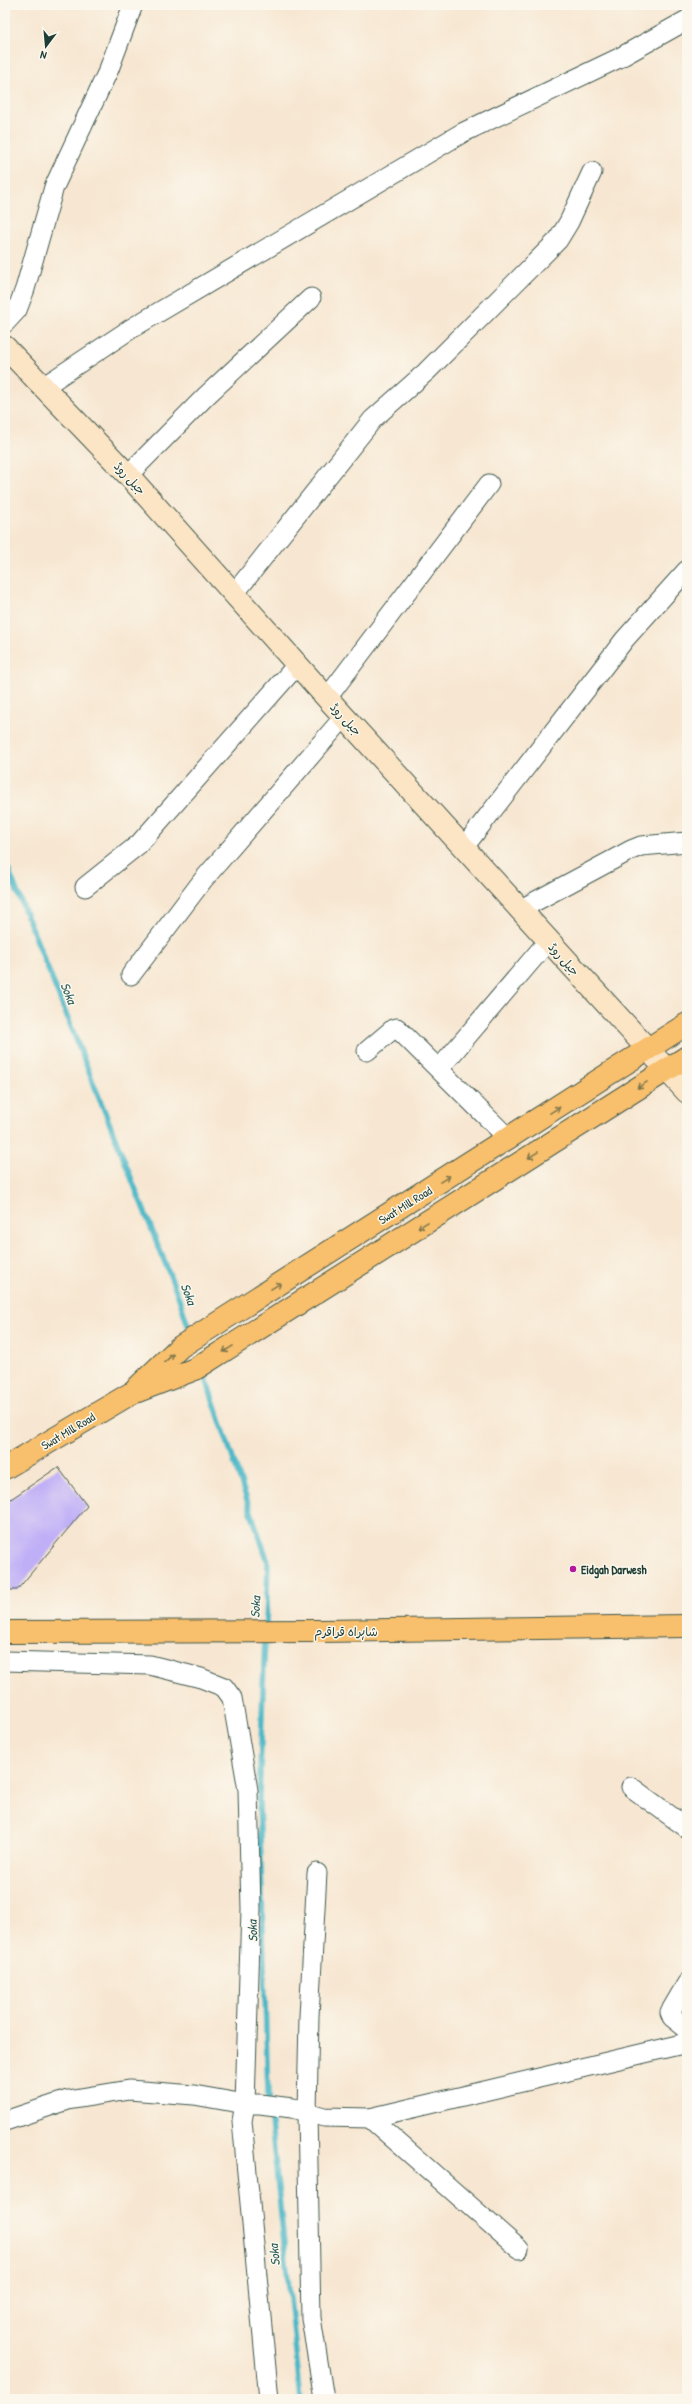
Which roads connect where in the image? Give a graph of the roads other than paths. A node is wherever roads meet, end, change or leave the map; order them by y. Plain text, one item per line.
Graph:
1 (133, 5) edge
2 (687, 20) edge
3 (592, 172) dead end
4 (311, 298) dead end
5 (5, 323) edge
6 (5, 347) edge
7 (43, 387) junction
8 (128, 475) junction
9 (489, 484) dead end
10 (687, 570) edge
11 (234, 594) junction
12 (297, 665) junction
13 (327, 698) junction
14 (344, 716) junction
15 (687, 842) edge
16 (464, 847) junction
17 (85, 887) dead end
18 (521, 909) junction
19 (548, 941) junction
20 (131, 975) dead end
21 (687, 1024) edge
22 (648, 1050) junction
23 (366, 1051) dead end
24 (687, 1057) edge
25 (440, 1068) junction
26 (666, 1070) junction
27 (687, 1092) edge
28 (509, 1138) junction
29 (130, 1394) junction
30 (5, 1468) edge
31 (687, 1626) edge
32 (5, 1632) edge
33 (5, 1661) edge
34 (631, 1788) dead end
35 (687, 1828) edge
36 (317, 1873) dead end
37 (687, 1983) edge
38 (687, 2029) edge
39 (687, 2043) edge
40 (253, 2104) junction
41 (299, 2111) junction
42 (370, 2118) junction
43 (5, 2121) edge
44 (519, 2249) dead end
45 (269, 2399) edge
46 (324, 2399) edge

1 - 5 street
2 - 7 street
3 - 11 street
4 - 8 street
6 - 7 street, جیل روڈ
7 - 8 street, جیل روڈ
8 - 11 street, جیل روڈ
9 - 13 street
10 - 16 street
11 - 12 street, جیل روڈ
12 - 13 street, جیل روڈ
12 - 17 street
13 - 14 street, جیل روڈ
14 - 16 street, جیل روڈ
14 - 20 street
15 - 18 street
16 - 18 street, جیل روڈ
18 - 19 street, جیل روڈ
19 - 22 street, جیل روڈ
19 - 25 street
21 - 22 main road, Swat Mill Road
22 - 26 street, جیل روڈ
28 -> 22 main road, Swat Mill Road
23 - 25 street
24 - 26 main road, Swat Mill Road
25 - 28 street
26 - 27 street, جیل روڈ
26 -> 29 main road, Swat Mill Road
29 -> 28 main road, Swat Mill Road
29 - 30 main road, Swat Mill Road
31 - 32 main road, شاہراہ قراقرم
33 - 40 street
34 - 35 street
36 - 41 street
37 - 38 street
39 - 42 street
40 - 41 street
40 - 43 street
40 - 45 street
41 - 42 street
41 - 46 street
42 - 44 street

